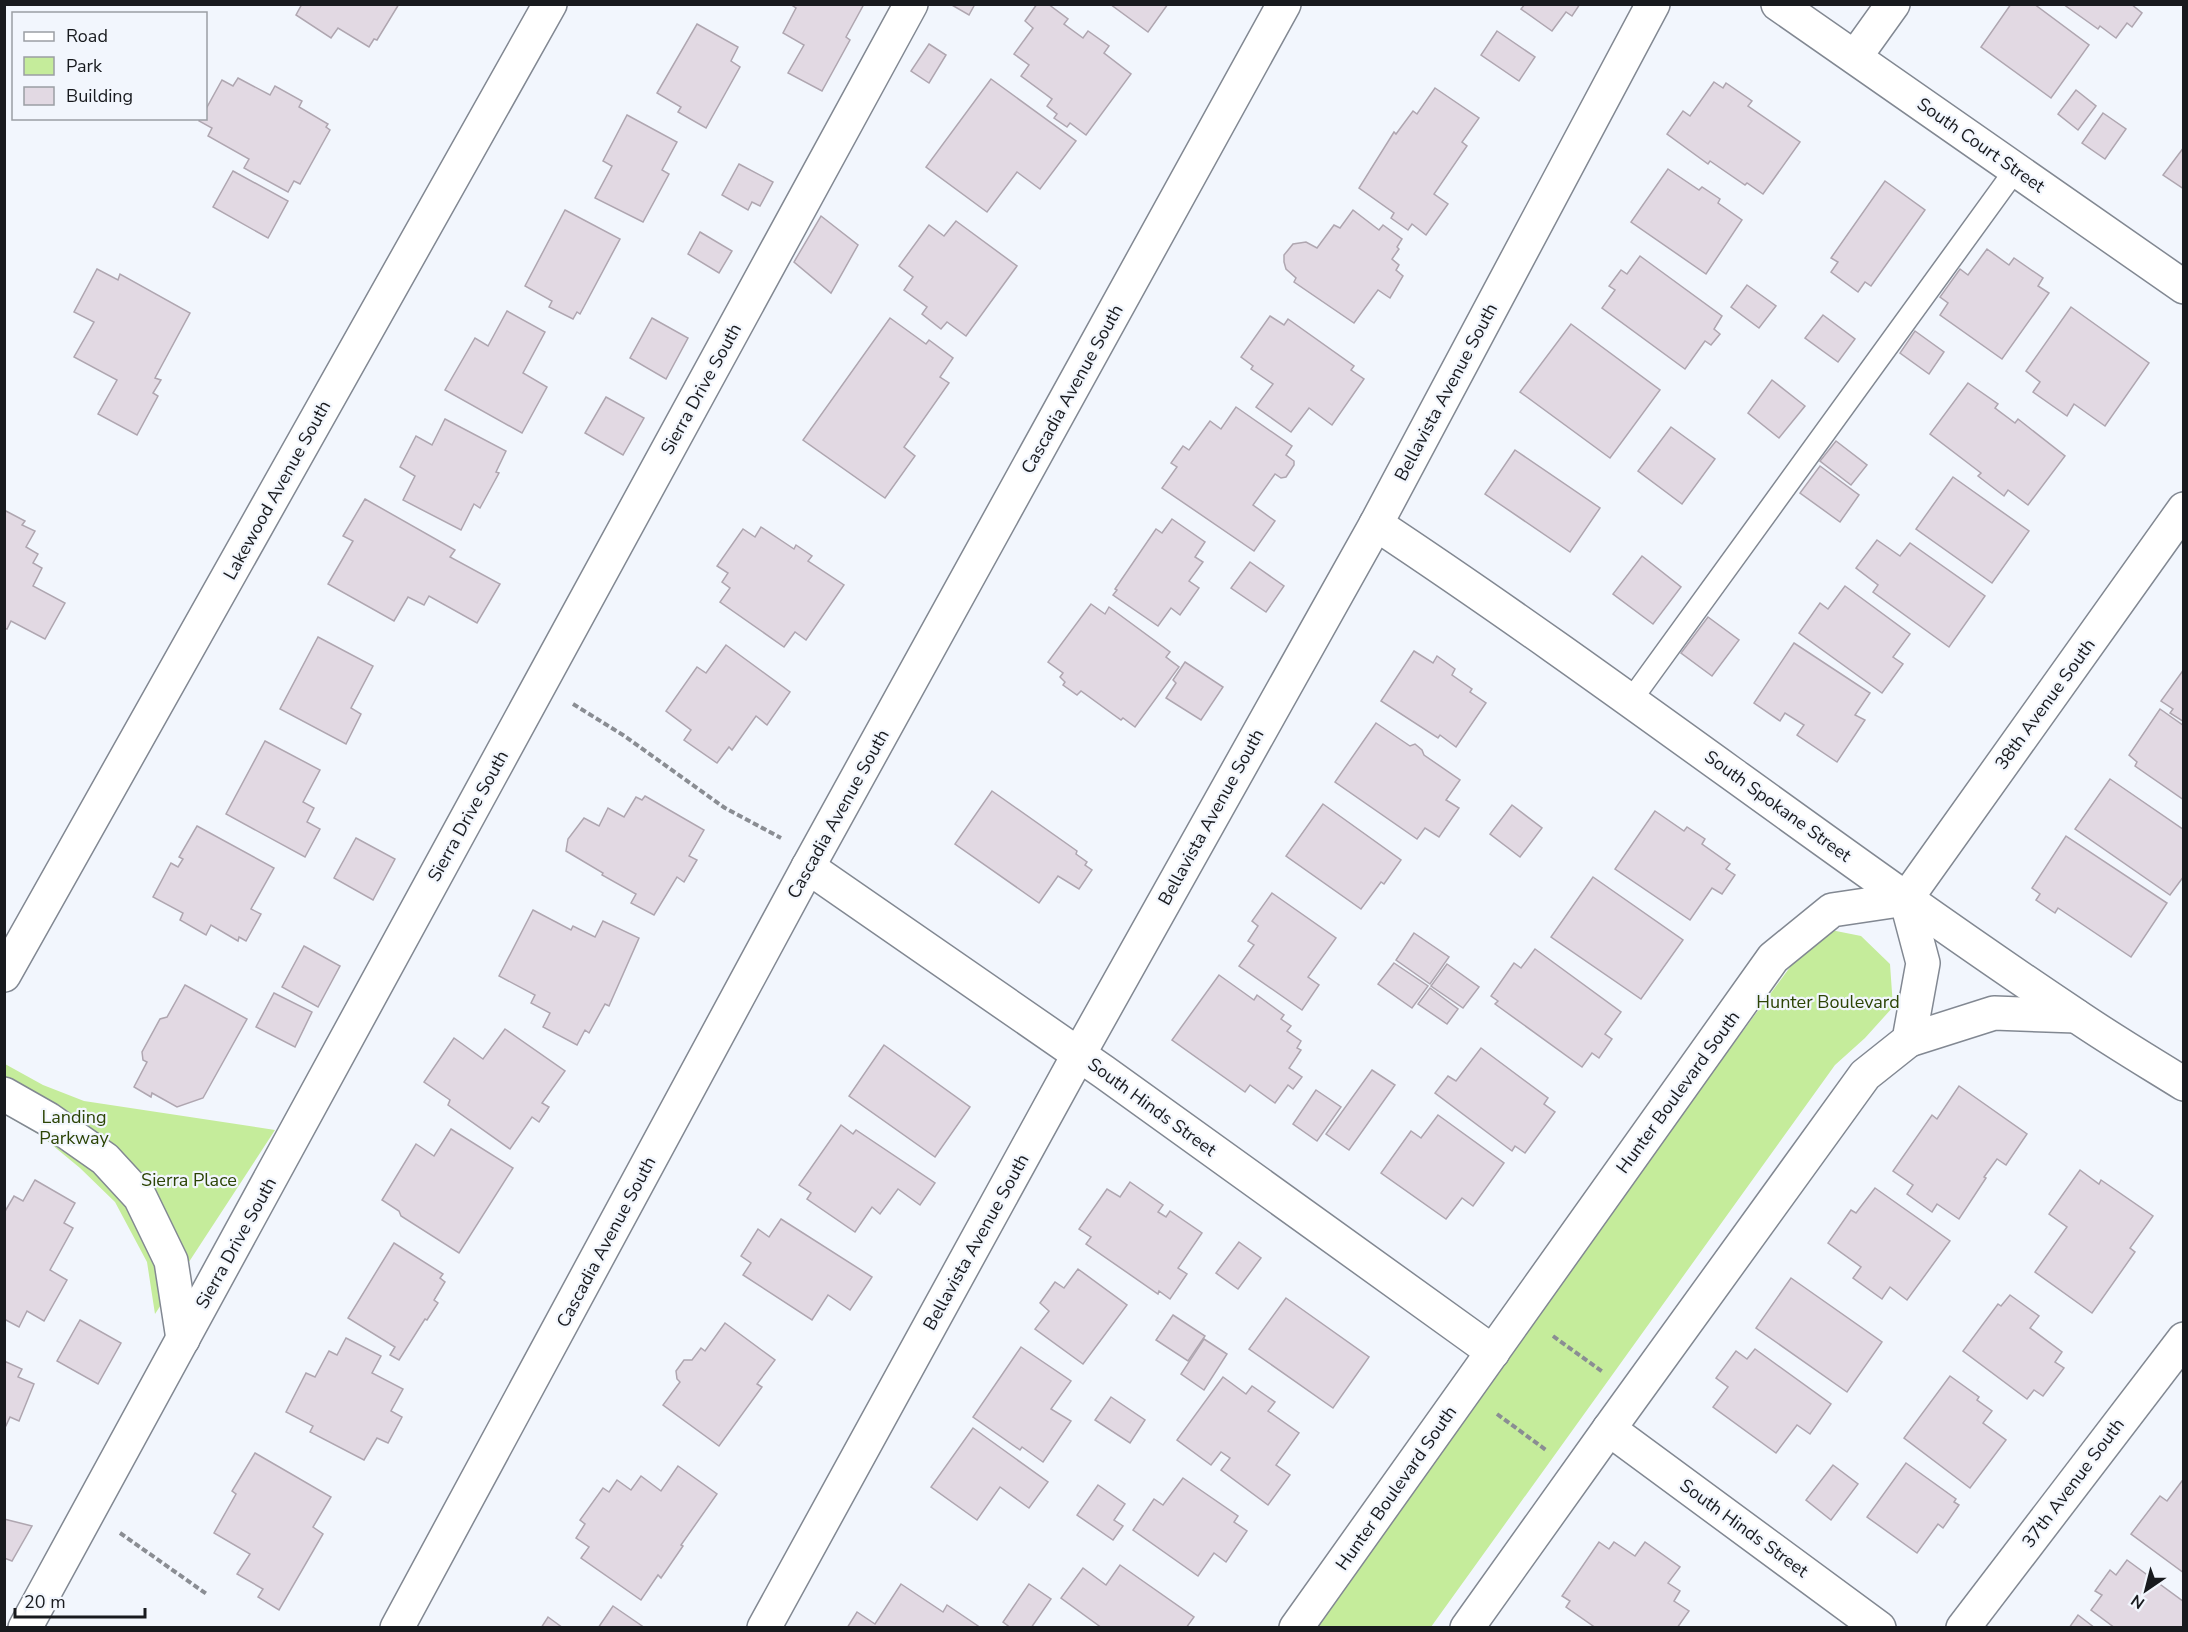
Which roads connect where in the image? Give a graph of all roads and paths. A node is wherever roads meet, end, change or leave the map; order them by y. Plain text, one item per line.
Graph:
1 (550, 4) edge
2 (911, 4) edge
3 (1284, 4) edge
4 (1653, 4) edge
5 (1778, 4) edge
6 (1893, 4) edge
7 (1855, 57) junction
8 (2016, 169) junction
9 (2184, 287) edge
10 (2184, 509) edge
11 (1376, 524) junction
12 (564, 699) dead end
13 (1631, 700) junction
14 (781, 838) dead end
15 (808, 867) junction
16 (1906, 898) junction
17 (4, 975) edge
18 (2076, 1016) junction
19 (1909, 1040) junction
20 (1079, 1054) junction
21 (2184, 1084) edge
22 (4, 1094) edge
23 (1548, 1333) dead end
24 (183, 1339) junction
25 (2184, 1339) edge
26 (1493, 1352) junction
27 (1611, 1378) dead end
28 (1492, 1410) dead end
29 (1609, 1429) junction
30 (1555, 1456) dead end
31 (115, 1529) dead end
32 (208, 1594) dead end
33 (25, 1628) edge
34 (397, 1628) edge
35 (764, 1628) edge
36 (1296, 1628) edge
37 (1467, 1628) edge
38 (1879, 1628) edge
39 (1963, 1628) edge

1 - 17 street, Lakewood Avenue South
2 - 24 street, Sierra Drive South
3 - 15 street, Cascadia Avenue South
4 - 11 street, Bellavista Avenue South
5 - 7 street, South Court Street
6 - 7 street
7 - 8 street, South Court Street
8 - 9 street, South Court Street
8 - 13 lane
10 - 16 street, 38th Avenue South
11 - 13 street, South Spokane Street
11 - 20 street, Bellavista Avenue South
12 - 14 path
13 - 16 street, South Spokane Street
15 - 20 street, South Hinds Street
15 - 34 street, Cascadia Avenue South
16 - 18 street, South Spokane Street
16 - 19 street
16 - 26 street, Hunter Boulevard South
18 - 19 street
18 - 21 street, South Spokane Street
19 - 29 street
20 - 26 street, South Hinds Street
20 - 35 street, Bellavista Avenue South
22 - 24 street
23 - 27 path
24 - 33 street, Sierra Drive South
25 - 39 street, 37th Avenue South
26 - 36 street, Hunter Boulevard South
28 - 30 path
29 - 37 street
29 - 38 street, South Hinds Street
31 - 32 path

